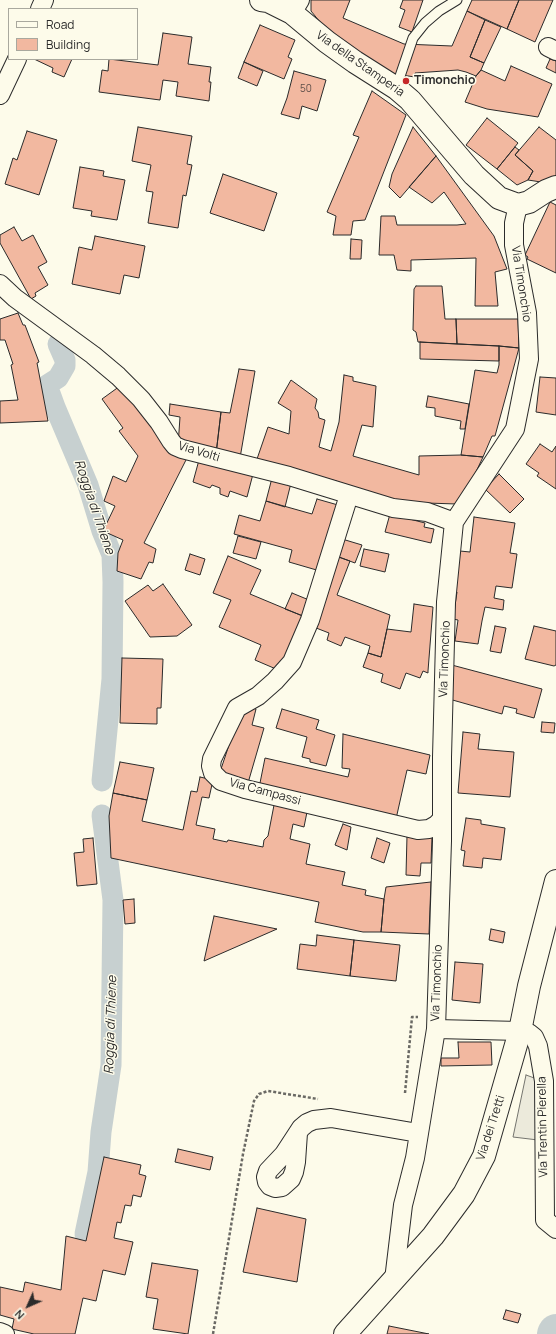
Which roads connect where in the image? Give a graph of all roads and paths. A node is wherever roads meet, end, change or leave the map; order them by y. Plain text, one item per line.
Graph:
1 (261, 0) edge
2 (457, 0) edge
3 (296, 6) edge
4 (17, 60) edge
5 (396, 88) junction
6 (0, 95) edge
7 (556, 187) edge
8 (518, 205) junction
9 (0, 284) edge
10 (349, 495) junction
11 (454, 522) junction
12 (442, 819) junction
13 (556, 881) edge
14 (436, 1029) junction
15 (520, 1031) junction
16 (298, 1133) dead end
17 (418, 1133) junction
18 (556, 1229) edge
19 (394, 1280) junction
20 (0, 1332) edge
21 (5, 1334) edge
22 (345, 1334) edge

1 - 3 street, Via della Stamperia
2 - 5 lane
3 - 5 street, Via della Stamperia
4 - 6 street
5 - 8 street, Via della Stamperia
7 - 8 street
8 - 11 street, Via Timonchio
9 - 10 street, Via Volti
10 - 11 street, Via Volti
10 - 12 street, Via Campassi
11 - 12 street, Via Timonchio
12 - 14 street, Via Timonchio
13 - 15 street, Via dei Tretti
14 - 15 street
14 - 17 street, Via Timonchio
15 - 18 street, Via Trentin Pierella
15 - 19 street, Via dei Tretti
16 - 17 street
17 - 19 street, Via Timonchio
19 - 22 street, Via dei Tretti
20 - 21 street

